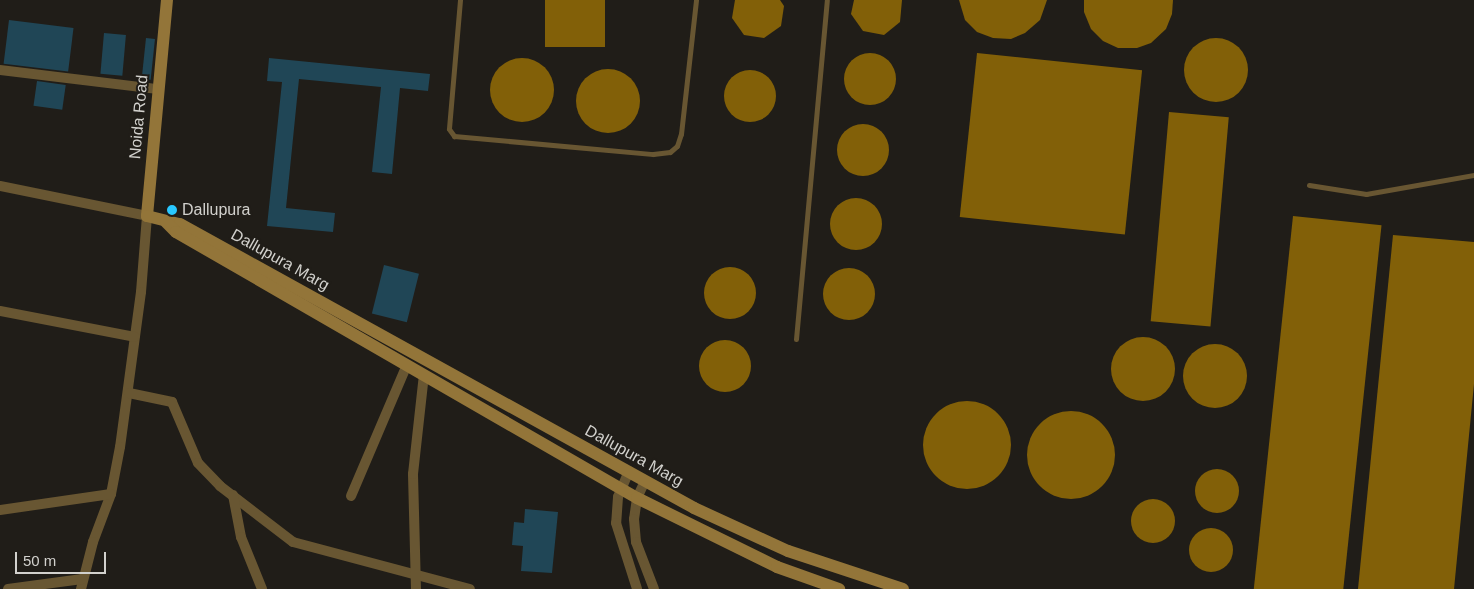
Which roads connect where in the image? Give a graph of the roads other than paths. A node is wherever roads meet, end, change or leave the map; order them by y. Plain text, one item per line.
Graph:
1 (166, 0) edge
2 (460, 0) edge
3 (696, 0) edge
4 (827, 0) edge
5 (0, 70) edge
6 (158, 89) junction
7 (1474, 175) edge
8 (1309, 185) dead end
9 (0, 186) edge
10 (147, 216) junction
11 (166, 222) junction
12 (0, 311) edge
13 (135, 336) junction
14 (796, 339) dead end
15 (407, 365) junction
16 (424, 375) junction
17 (129, 393) junction
18 (629, 471) junction
19 (645, 481) junction
20 (623, 488) junction
21 (112, 494) junction
22 (233, 495) junction
23 (351, 496) dead end
24 (637, 498) junction
25 (0, 510) edge
26 (416, 577) junction
27 (82, 584) edge
28 (8, 589) edge
29 (262, 589) edge
30 (416, 589) edge
31 (470, 589) edge
32 (637, 589) edge
33 (654, 589) edge
34 (839, 589) edge
35 (903, 589) edge

1 - 6 main road, Noida Road
2 - 3 lane
4 - 14 lane
5 - 6 street
6 - 10 main road, Noida Road
7 - 8 lane
9 - 10 street
10 - 11 main road
10 - 13 street
11 - 15 main road, Dallupura Marg
11 - 18 main road, Dallupura Marg
12 - 13 street
13 - 17 street
15 - 16 main road, Dallupura Marg
15 - 23 street
16 - 20 main road, Dallupura Marg
16 - 26 street
17 - 21 street
17 - 22 street
18 - 19 main road, Dallupura Marg
18 - 20 street
19 - 24 street
19 - 35 main road, Dallupura Marg
20 - 24 main road, Dallupura Marg
20 - 32 street
21 - 25 street
21 - 27 street
22 - 26 street
22 - 29 street
24 - 33 street
24 - 34 main road, Dallupura Marg
26 - 30 street
26 - 31 street
27 - 28 street

